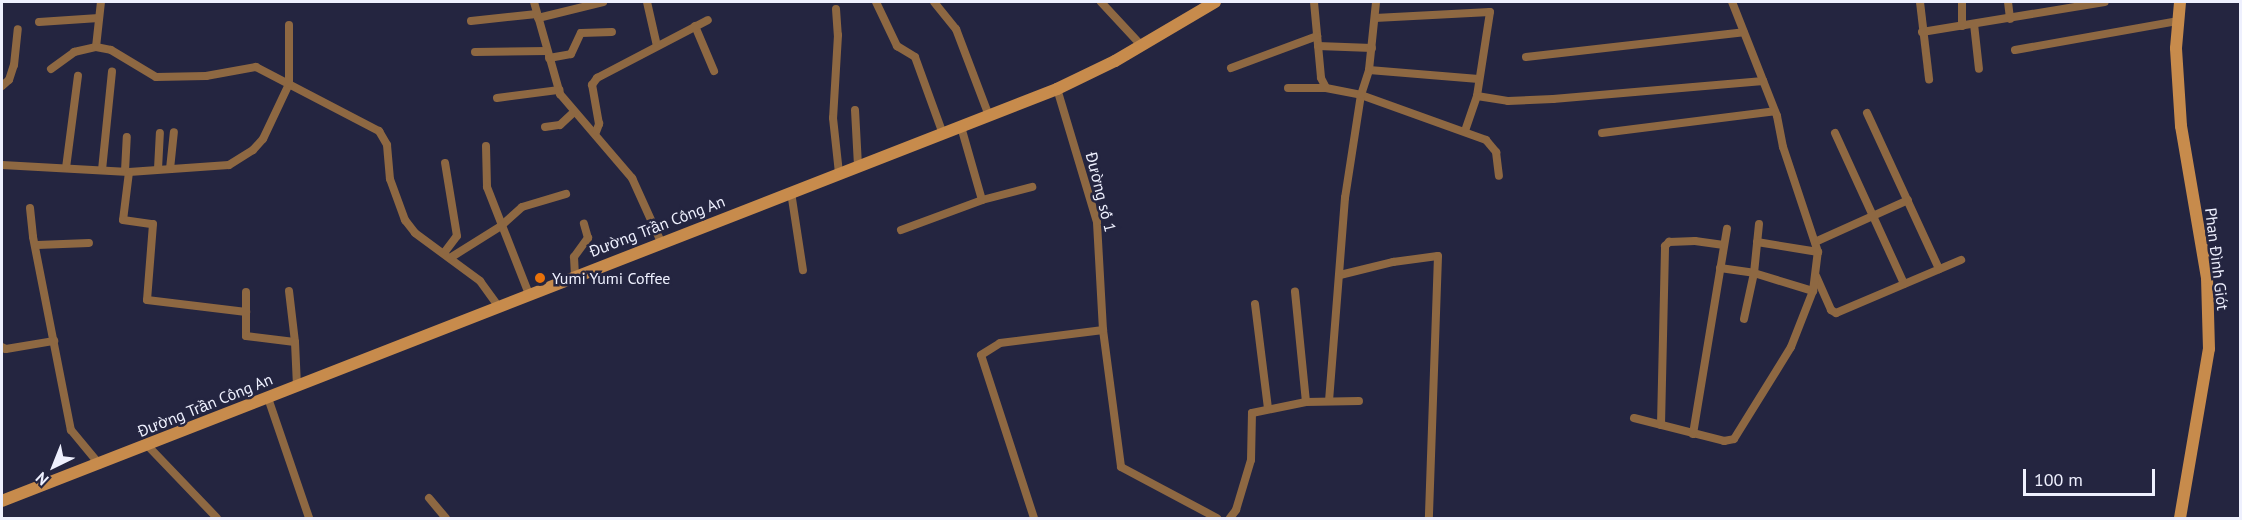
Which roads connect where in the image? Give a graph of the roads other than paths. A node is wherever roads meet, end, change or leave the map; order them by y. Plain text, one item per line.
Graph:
1 (101, 2) edge
2 (534, 2) edge
3 (603, 2) edge
4 (647, 2) edge
5 (876, 2) edge
6 (934, 2) edge
7 (1101, 2) edge
8 (1215, 2) edge
9 (1314, 2) edge
10 (1376, 2) edge
11 (1732, 2) edge
12 (1920, 2) edge
13 (1962, 2) edge
14 (2008, 2) edge
15 (2105, 2) edge
16 (2180, 2) edge
17 (2066, 5) edge
18 (836, 9) dead end
19 (538, 16) junction
20 (99, 18) junction
21 (1375, 18) junction
22 (2010, 19) junction
23 (708, 20) dead end
24 (471, 21) dead end
25 (2178, 21) junction
26 (39, 22) dead end
27 (1974, 24) junction
28 (289, 25) dead end
29 (695, 26) junction
30 (1962, 26) junction
31 (18, 29) dead end
32 (612, 32) dead end
33 (1744, 32) junction
34 (1922, 32) junction
35 (1318, 41) junction
36 (1142, 45) junction
37 (657, 46) junction
38 (96, 47) junction
39 (1372, 48) junction
40 (2015, 50) dead end
41 (475, 52) dead end
42 (548, 54) junction
43 (1526, 57) dead end
44 (1231, 68) dead end
45 (51, 69) dead end
46 (1979, 69) dead end
47 (1369, 70) junction
48 (714, 71) dead end
49 (112, 72) dead end
50 (78, 76) dead end
51 (1479, 79) junction
52 (1929, 79) dead end
53 (1763, 81) junction
54 (289, 84) junction
55 (2, 86) edge
56 (1288, 88) dead end
57 (1326, 88) junction
58 (1057, 89) junction
59 (559, 90) junction
60 (1361, 95) junction
61 (1478, 96) junction
62 (497, 98) dead end
63 (855, 110) dead end
64 (1775, 111) junction
65 (574, 112) junction
66 (1867, 113) dead end
67 (989, 116) junction
68 (545, 127) dead end
69 (961, 127) junction
70 (1465, 131) junction
71 (174, 132) dead end
72 (596, 132) junction
73 (160, 133) dead end
74 (1602, 133) dead end
75 (1835, 133) dead end
76 (943, 134) junction
77 (126, 137) dead end
78 (486, 146) dead end
79 (445, 163) dead end
80 (2, 165) edge
81 (858, 166) junction
82 (66, 168) junction
83 (158, 169) junction
84 (170, 169) junction
85 (102, 170) junction
86 (127, 172) junction
87 (839, 174) junction
88 (1499, 176) dead end
89 (1032, 187) dead end
90 (791, 192) junction
91 (566, 194) dead end
92 (982, 200) junction
93 (1908, 200) junction
94 (30, 208) dead end
95 (1873, 217) junction
96 (584, 224) dead end
97 (1759, 224) dead end
98 (501, 226) junction
99 (1727, 229) dead end
100 (901, 230) dead end
101 (661, 242) junction
102 (1756, 242) junction
103 (1815, 242) junction
104 (89, 243) dead end
105 (37, 245) junction
106 (1724, 245) junction
107 (1818, 252) junction
108 (447, 256) junction
109 (1961, 260) dead end
110 (1720, 268) junction
111 (1939, 269) junction
112 (803, 270) dead end
113 (1754, 273) junction
114 (1340, 275) junction
115 (574, 276) junction
116 (1815, 276) junction
117 (1904, 284) junction
118 (289, 291) dead end
119 (1813, 291) junction
120 (246, 292) dead end
121 (1295, 292) dead end
122 (529, 294) junction
123 (1255, 304) dead end
124 (498, 306) junction
125 (246, 312) junction
126 (1744, 320) dead end
127 (1103, 330) junction
128 (54, 341) junction
129 (296, 342) junction
130 (2, 347) edge
131 (297, 386) junction
132 (268, 398) junction
133 (1329, 401) junction
134 (1359, 401) dead end
135 (1306, 402) junction
136 (1268, 408) junction
137 (1634, 418) dead end
138 (1660, 425) junction
139 (1693, 434) junction
140 (147, 445) junction
141 (100, 465) junction
142 (429, 498) dead end
143 (2, 501) edge
144 (217, 519) edge
145 (309, 519) edge
146 (446, 519) edge
147 (1034, 519) edge
148 (1217, 519) edge
149 (1230, 519) edge
150 (1429, 519) edge
151 (2180, 519) edge

1 - 20 street
2 - 19 street
3 - 19 street
4 - 37 street
5 - 76 street
6 - 67 street
7 - 36 street
8 - 36 main road, Đường Trần Công An
9 - 35 street
10 - 21 street
11 - 33 street
12 - 34 street
13 - 30 street
14 - 22 street
15 - 17 street
16 - 25 main road, Phan Đình Giót
17 - 22 street
18 - 87 street
19 - 24 street
19 - 42 street
20 - 26 street
20 - 38 street
21 - 39 street
21 - 51 street
22 - 27 street
23 - 29 street
25 - 40 street
25 - 151 main road, Phan Đình Giót
27 - 30 street
27 - 46 street
28 - 54 street
29 - 37 street
29 - 48 street
30 - 34 street
31 - 55 street
32 - 42 street
33 - 43 street
33 - 53 street
34 - 52 street
35 - 39 street
35 - 44 street
35 - 57 street
36 - 58 main road, Đường Trần Công An
37 - 72 street
38 - 45 street
38 - 54 street
39 - 47 street
41 - 42 street
42 - 59 street
47 - 51 street
47 - 60 street
49 - 85 street
50 - 82 street
51 - 61 street
53 - 61 street
53 - 64 street
54 - 84 street
54 - 108 street
56 - 57 street
57 - 60 street
58 - 67 main road, Đường Trần Công An
58 - 127 street, Đường số 1
59 - 62 street
59 - 65 street
60 - 70 street
60 - 114 street
61 - 70 street
63 - 81 street
64 - 74 street
64 - 103 street
65 - 68 street
65 - 72 street
66 - 93 street
67 - 69 main road, Đường Trần Công An
69 - 76 main road, Đường Trần Công An
69 - 92 street
70 - 88 street
71 - 84 street
72 - 101 street
73 - 83 street
75 - 95 street
76 - 81 main road, Đường Trần Công An
77 - 86 street
78 - 98 street
79 - 108 street
80 - 82 street
81 - 87 main road, Đường Trần Công An
82 - 85 street
83 - 84 street
83 - 86 street
85 - 86 street
86 - 125 street
87 - 90 main road, Đường Trần Công An
89 - 92 street
90 - 101 main road, Đường Trần Công An
90 - 112 street
91 - 98 street
92 - 100 street
93 - 95 street
93 - 111 street
94 - 105 street
95 - 103 street
95 - 117 street
96 - 115 street
97 - 102 street
98 - 108 street
98 - 122 street
99 - 106 street
101 - 115 main road, Đường Trần Công An
102 - 107 street
102 - 113 street
103 - 107 street
104 - 105 street
105 - 128 street
106 - 110 street
106 - 138 street
107 - 116 street
108 - 124 street
109 - 111 street
110 - 113 street
110 - 139 street
111 - 117 street
113 - 119 street
113 - 126 street
114 - 133 street
114 - 150 street
115 - 122 main road, Đường Trần Công An
116 - 117 street
116 - 119 street
118 - 129 street
119 - 139 street
120 - 125 street
121 - 135 street
122 - 124 main road, Đường Trần Công An
123 - 136 street
124 - 131 main road, Đường Trần Công An
125 - 129 street
127 - 147 street
127 - 148 street, Đường số 1
128 - 130 street
128 - 141 street
129 - 131 street
131 - 132 main road, Đường Trần Công An
132 - 140 main road, Đường Trần Công An
132 - 145 street
133 - 134 street
133 - 135 street
135 - 136 street
136 - 149 street
137 - 138 street
138 - 139 street
140 - 141 main road, Đường Trần Công An
140 - 144 street
141 - 143 main road, Đường Trần Công An
142 - 146 street

